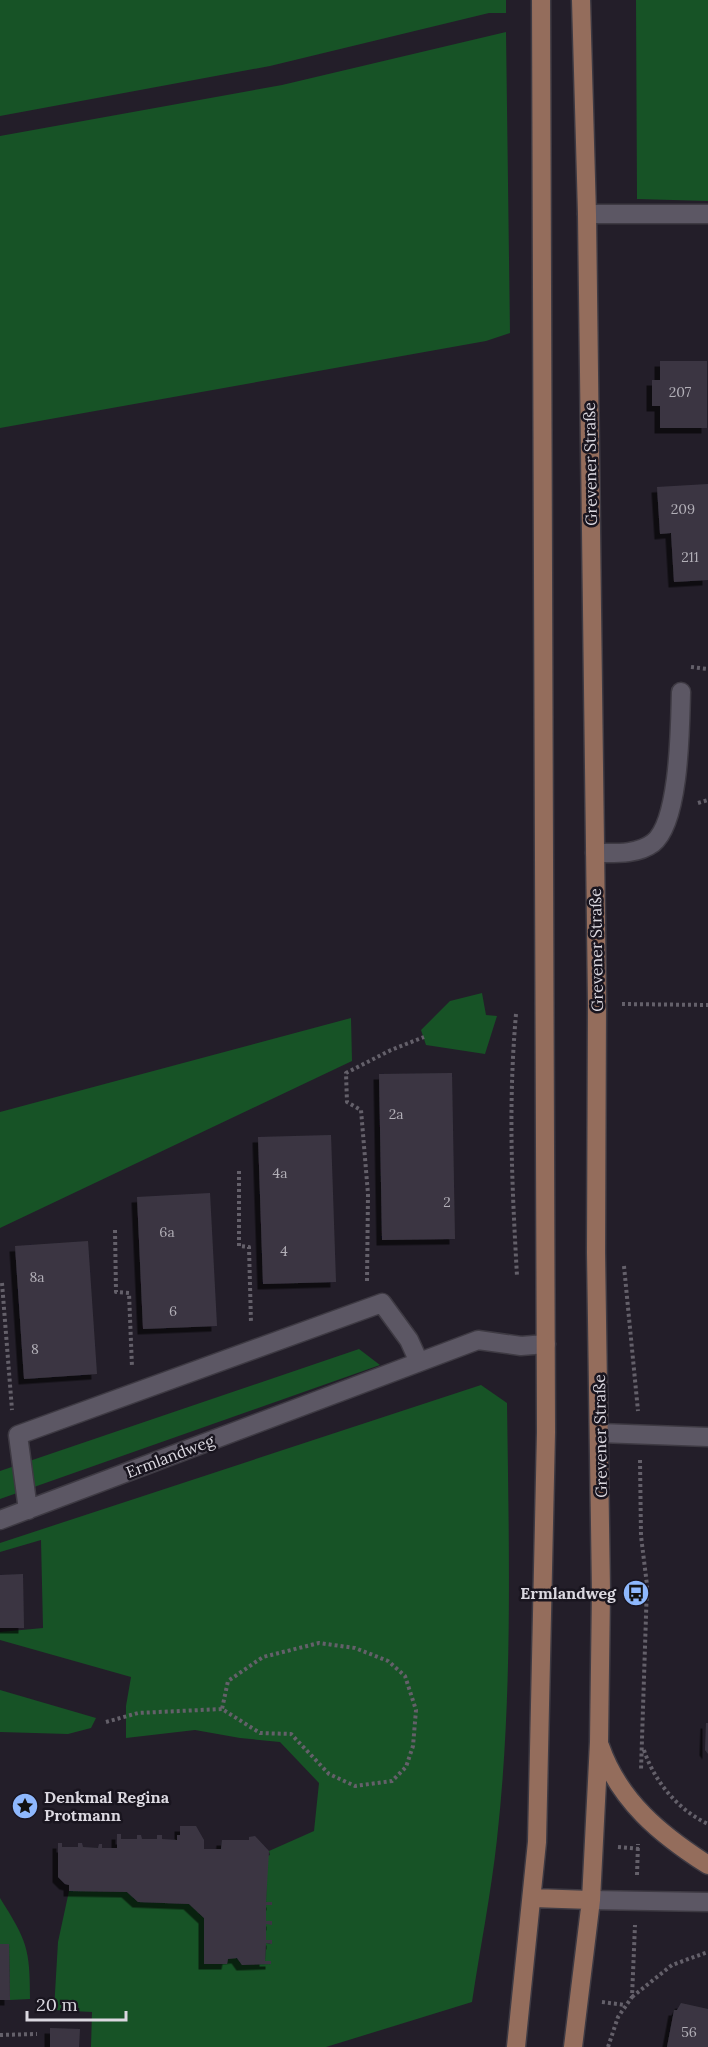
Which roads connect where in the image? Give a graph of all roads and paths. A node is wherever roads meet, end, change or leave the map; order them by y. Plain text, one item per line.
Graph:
1 (541, 0) edge
2 (581, 0) edge
3 (586, 214) junction
4 (708, 214) edge
5 (681, 692) dead end
6 (595, 853) junction
7 (597, 1004) junction
8 (708, 1005) edge
9 (424, 1038) dead end
10 (239, 1171) dead end
11 (115, 1230) dead end
12 (2, 1283) dead end
13 (367, 1309) junction
14 (546, 1344) junction
15 (251, 1350) junction
16 (419, 1362) junction
17 (133, 1393) junction
18 (25, 1432) junction
19 (600, 1433) junction
20 (708, 1437) edge
21 (28, 1509) junction
22 (0, 1520) edge
23 (222, 1709) junction
24 (106, 1722) dead end
25 (599, 1742) junction
26 (642, 1746) dead end
27 (708, 1824) edge
28 (638, 1849) dead end
29 (708, 1865) edge
30 (533, 1898) junction
31 (591, 1900) junction
32 (636, 1901) junction
33 (708, 1902) edge
34 (708, 1952) edge
35 (632, 1997) junction
36 (37, 2034) dead end
37 (0, 2035) edge
38 (516, 2047) edge
39 (573, 2047) edge
40 (608, 2047) edge

1 - 14 main road
2 - 3 main road, Grevener Straße
3 - 4 street
3 - 6 main road, Grevener Straße
5 - 6 street
6 - 7 main road, Grevener Straße
7 - 8 path
7 - 19 main road, Grevener Straße
9 - 13 path
10 - 15 path
11 - 17 path
12 - 18 path
13 - 15 street
13 - 16 street
14 - 16 street, Ermlandweg
14 - 30 main road
15 - 17 street
16 - 21 street, Ermlandweg
17 - 18 street
18 - 21 street
19 - 20 street
19 - 25 main road, Grevener Straße
21 - 22 street, Ermlandweg
23 - 23 path
23 - 24 path
25 - 29 main road
25 - 31 main road, Grevener Straße
26 - 27 path
28 - 32 path
30 - 31 main road
30 - 38 main road
31 - 32 street
31 - 39 main road, Grevener Straße
32 - 33 street
32 - 35 path
34 - 35 path
35 - 40 path
36 - 37 path

